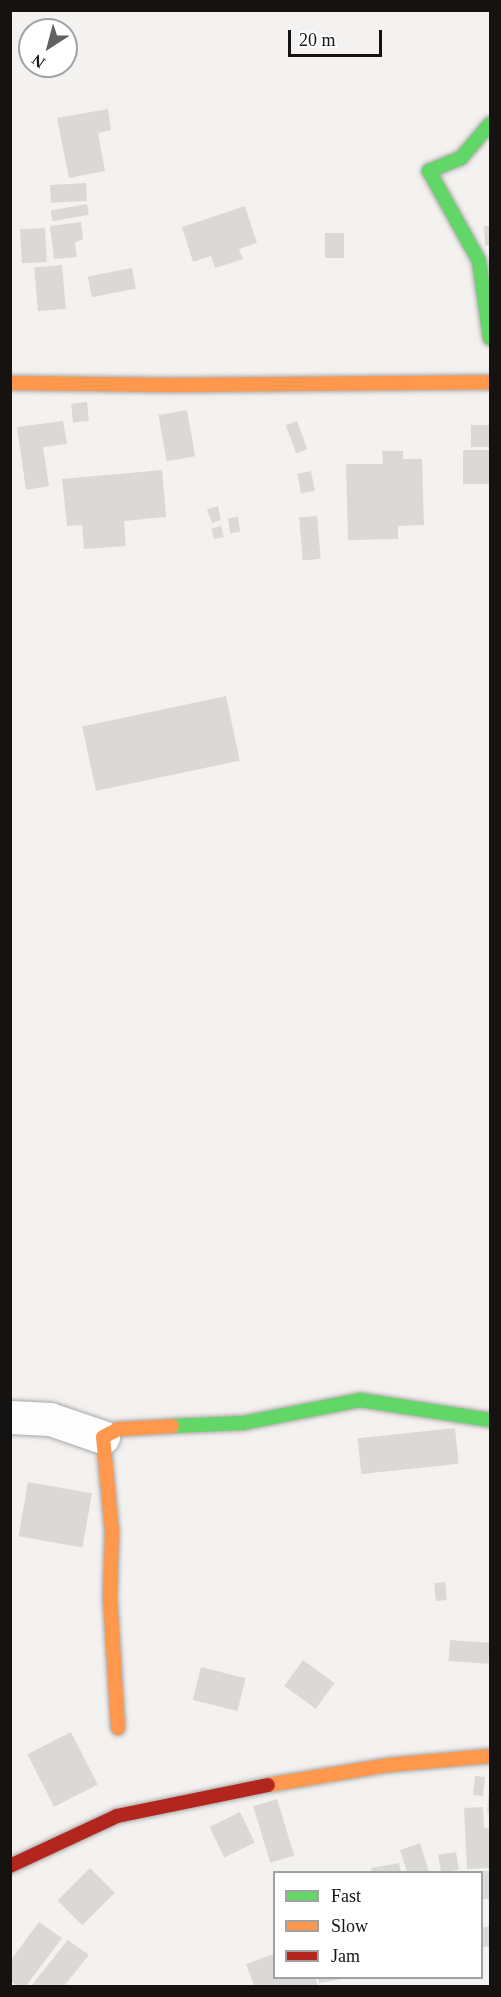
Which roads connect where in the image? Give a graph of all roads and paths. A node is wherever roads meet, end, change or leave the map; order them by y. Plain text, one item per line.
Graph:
1 (490, 124) edge
2 (490, 338) edge
3 (490, 382) edge
4 (10, 383) edge
5 (10, 1417) edge
6 (490, 1420) edge
7 (103, 1437) junction
8 (118, 1728) dead end
9 (490, 1756) edge
10 (10, 1866) edge

1 - 2 street
3 - 4 street
5 - 7 street
6 - 7 street
7 - 8 street
9 - 10 street

